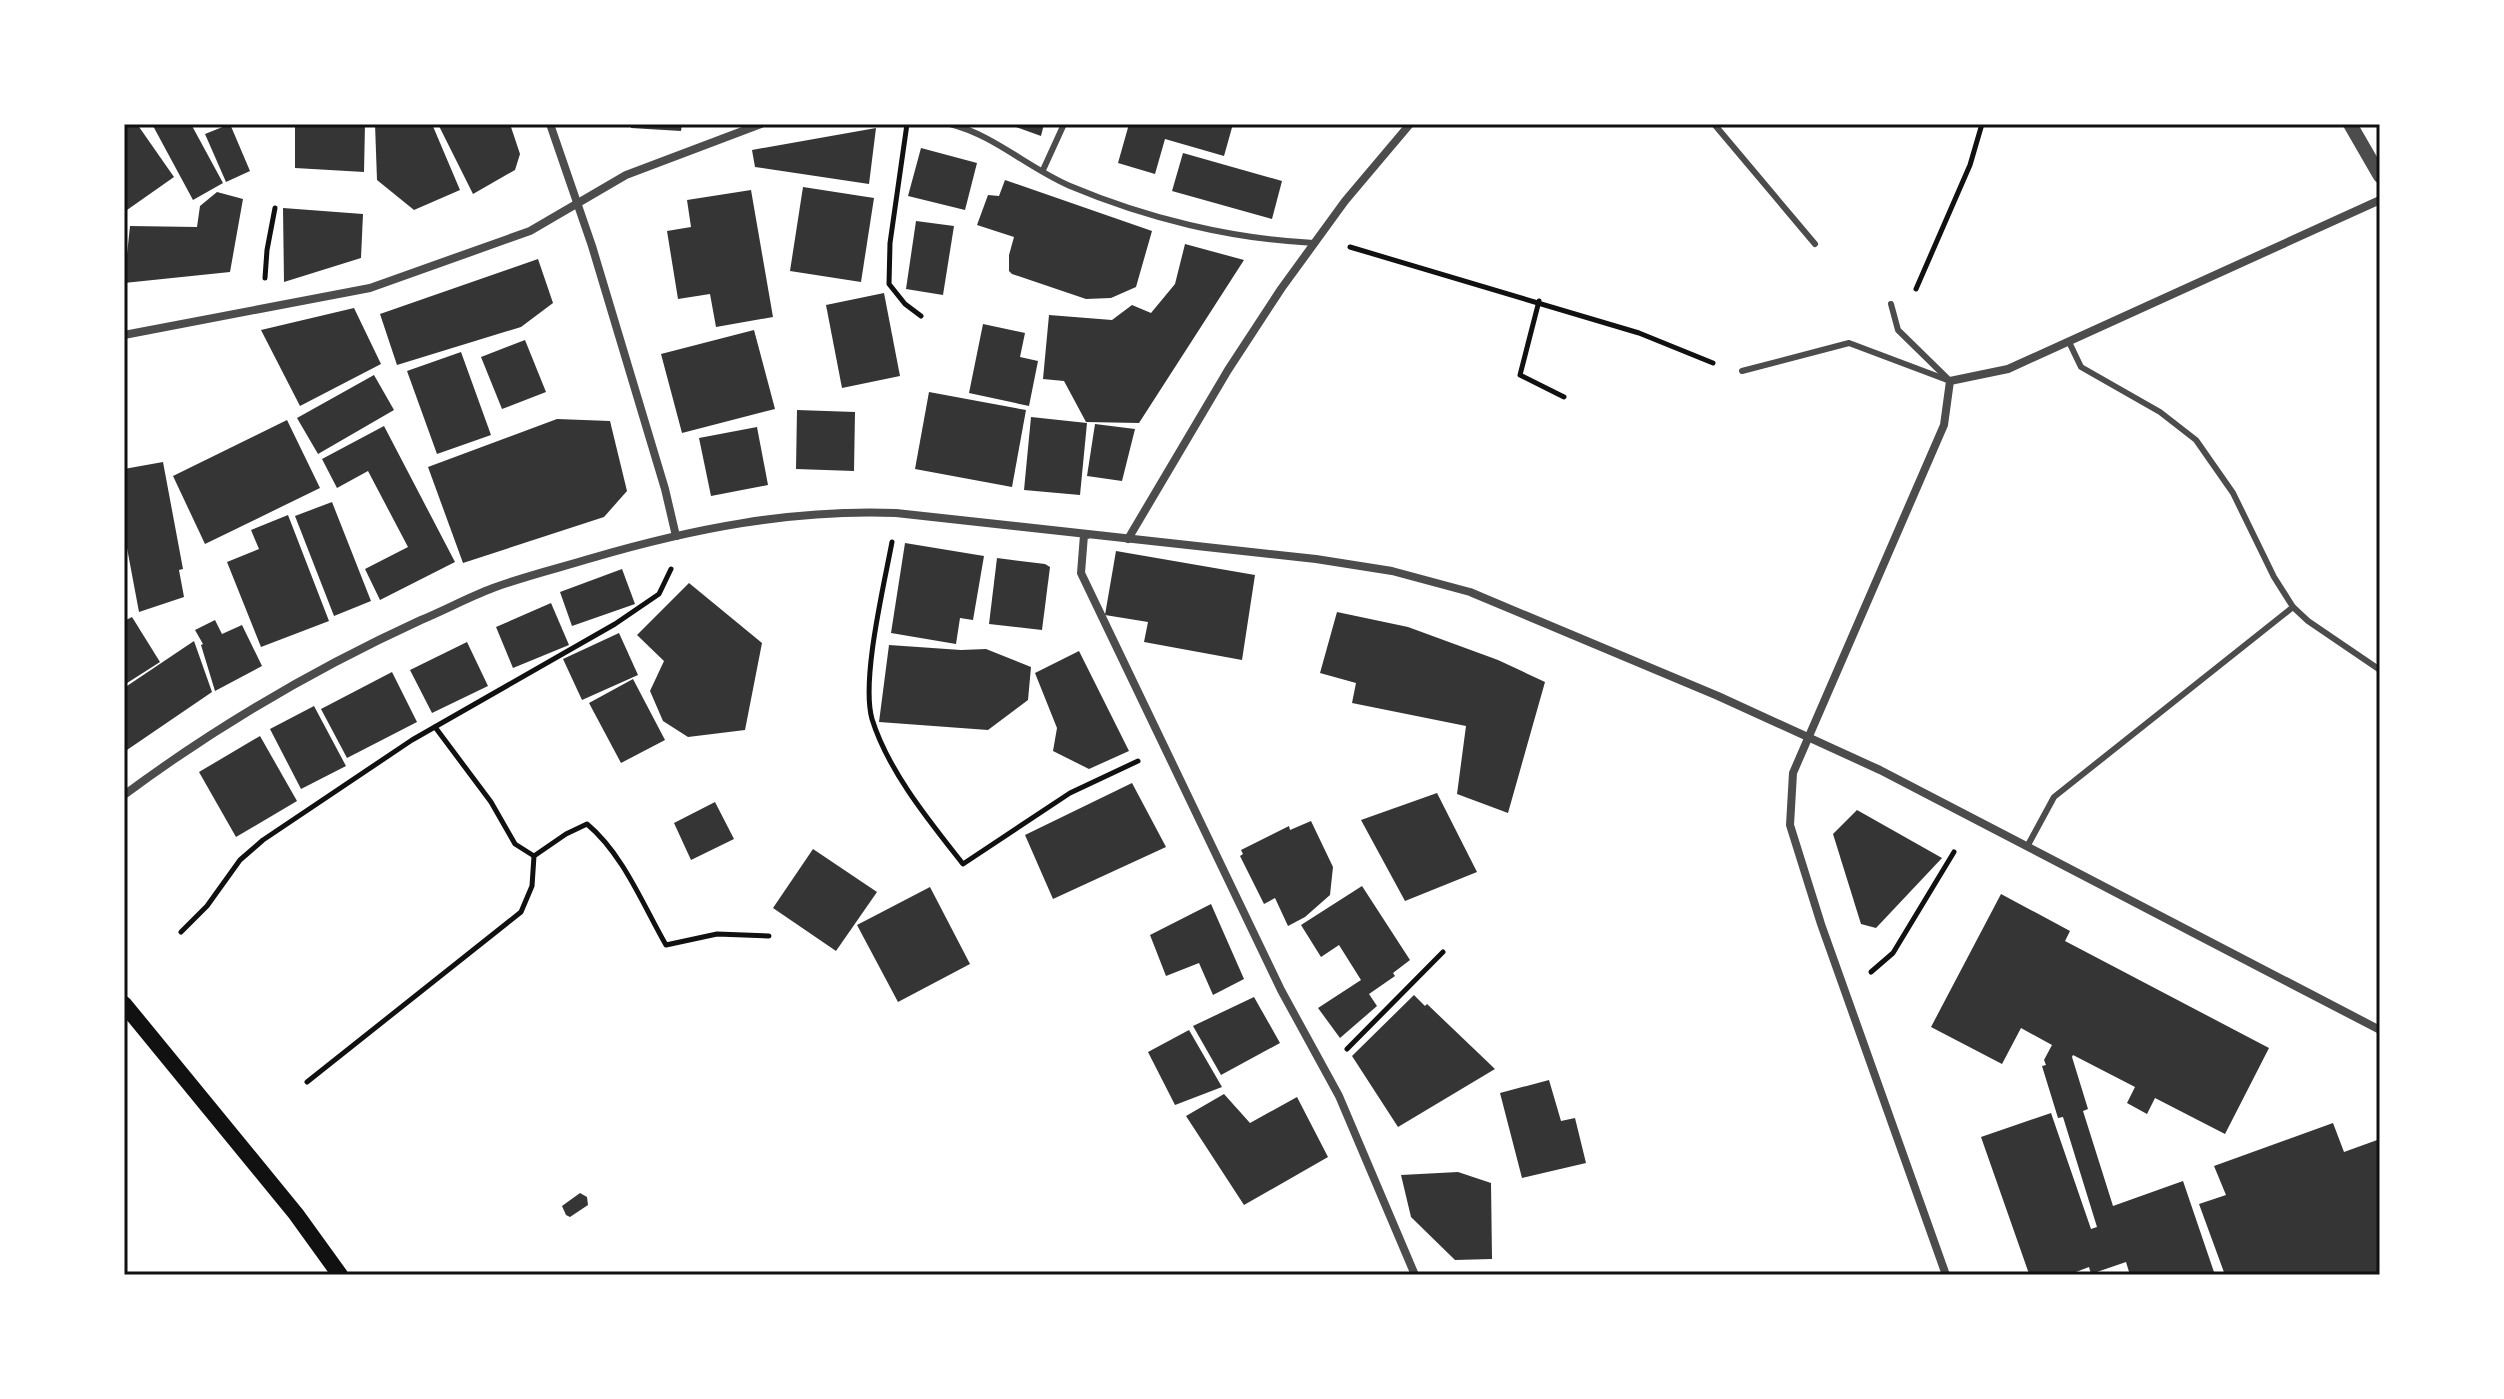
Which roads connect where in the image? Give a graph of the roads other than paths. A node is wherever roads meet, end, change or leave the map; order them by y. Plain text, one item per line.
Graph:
1 (550, 124) edge
2 (761, 124) edge
3 (950, 124) edge
4 (1064, 124) edge
5 (1410, 124) edge
6 (1714, 124) edge
7 (2350, 124) edge
8 (1043, 170) junction
9 (2380, 176) edge
10 (2380, 200) edge
11 (577, 203) junction
12 (1314, 243) junction
13 (1815, 244) dead end
14 (1891, 304) dead end
15 (124, 335) edge
16 (2069, 342) junction
17 (1742, 371) road end
18 (1950, 381) junction
19 (1084, 535) junction
20 (676, 536) junction
21 (1130, 539) junction
22 (2293, 607) junction
23 (2380, 670) edge
24 (1809, 737) junction
25 (124, 795) edge
26 (2028, 845) junction
27 (124, 1004) edge
28 (2380, 1030) edge
29 (340, 1275) edge
30 (1415, 1275) edge
31 (1946, 1275) edge

1 - 11 street
2 - 11 street
3 - 8 lane
4 - 8 lane
5 - 12 street
6 - 13 lane
7 - 9 street
8 - 12 lane
10 - 16 street
11 - 15 street
11 - 20 street
12 - 21 street
14 - 18 lane
16 - 18 street
16 - 22 lane
17 - 18 lane
18 - 24 street
19 - 20 street
19 - 21 street
19 - 30 street
20 - 25 street
21 - 24 street
22 - 23 lane
22 - 26 lane
24 - 26 street
24 - 31 street
26 - 28 street
27 - 29 main road

